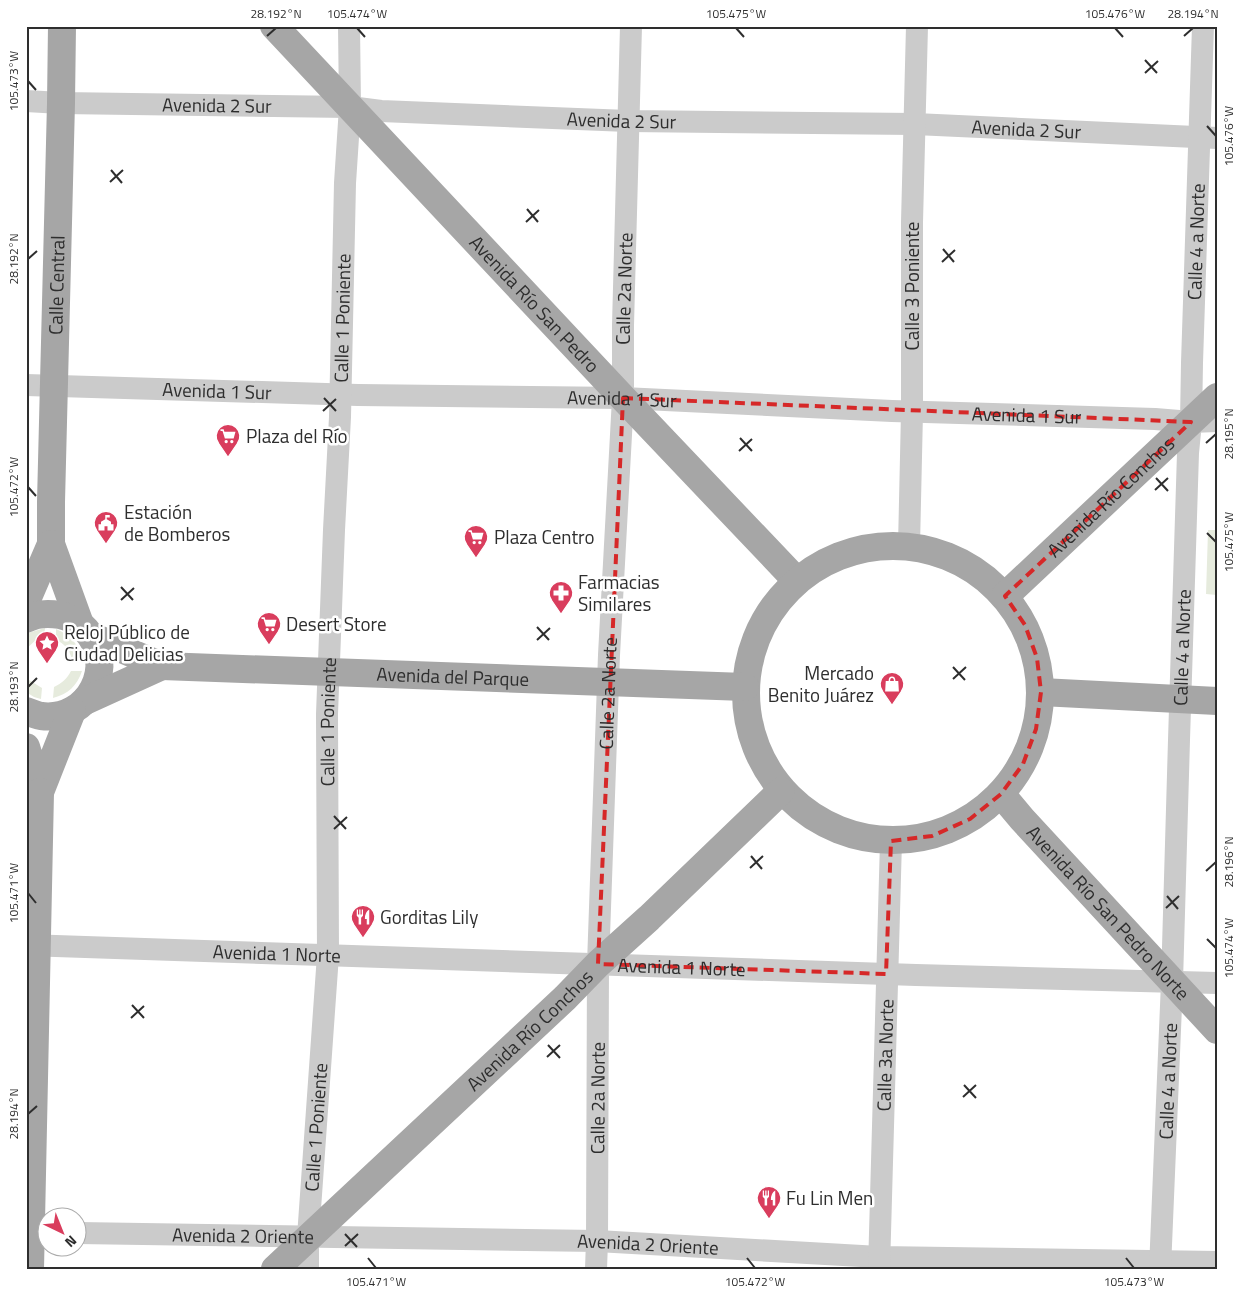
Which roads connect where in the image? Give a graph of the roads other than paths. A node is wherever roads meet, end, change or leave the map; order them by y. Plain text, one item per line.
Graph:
1 (62, 26) edge
2 (274, 26) edge
3 (349, 26) edge
4 (631, 26) edge
5 (918, 26) edge
6 (1203, 26) edge
7 (26, 101) edge
8 (62, 102) junction
9 (350, 106) junction
10 (628, 121) junction
11 (915, 124) junction
12 (1208, 138) edge
13 (26, 385) edge
14 (55, 386) junction
15 (340, 394) junction
16 (623, 398) junction
17 (1217, 398) edge
18 (912, 412) junction
19 (1204, 421) edge
20 (51, 544) junction
21 (909, 546) junction
22 (797, 581) junction
23 (1005, 596) junction
24 (26, 602) edge
25 (26, 618) edge
26 (86, 630) junction
27 (162, 666) junction
28 (328, 672) junction
29 (608, 682) junction
30 (745, 687) junction
31 (1041, 692) junction
32 (1180, 699) junction
33 (1217, 701) edge
34 (78, 706) junction
35 (26, 712) edge
36 (26, 747) edge
37 (781, 791) junction
38 (40, 792) junction
39 (1001, 794) junction
40 (891, 841) junction
41 (32, 945) edge
42 (328, 955) junction
43 (598, 964) junction
44 (886, 974) junction
45 (1172, 982) junction
46 (1217, 983) edge
47 (1217, 1030) edge
48 (35, 1232) edge
49 (88, 1233) edge
50 (308, 1237) junction
51 (597, 1241) junction
52 (1217, 1262) edge
53 (879, 1263) edge
54 (1160, 1265) edge
55 (30, 1269) edge
56 (276, 1269) edge
57 (308, 1269) edge
58 (596, 1269) edge

1 - 8 main road, Calle Central
2 - 9 main road, Avenida Río San Pedro
3 - 9 street, Calle 1 Poniente
4 - 10 street, Calle 2a Norte
5 - 11 street, Calle 3 Poniente
6 - 12 street, Calle 4 a Norte
7 - 8 street, Avenida 2 Sur
8 - 9 street, Avenida 2 Sur
8 - 14 main road, Calle Central
9 - 10 street, Avenida 2 Sur
9 - 15 street, Calle 1 Poniente
9 - 16 main road, Avenida Río San Pedro
10 - 11 street, Avenida 2 Sur
10 - 16 street, Calle 2a Norte
11 - 12 street, Avenida 2 Sur
11 - 18 street, Calle 3 Poniente
12 - 19 street, Calle 4 a Norte
13 - 14 street, Avenida 1 Sur
14 - 15 street, Avenida 1 Sur
14 - 20 main road, Calle Central
15 - 16 street, Avenida 1 Sur
15 - 28 street, Calle 1 Poniente
16 - 18 street, Avenida 1 Sur
16 - 22 main road, Avenida Río San Pedro
16 - 29 street, Calle 2a Norte
17 - 19 main road, Avenida Río Conchos
18 - 19 street, Avenida 1 Sur
18 - 21 street, Calle 3 Poniente
19 - 23 main road, Avenida Río Conchos
19 - 32 street, Calle 4 a Norte
20 - 24 main road
20 - 26 main road
21 - 22 main road
21 - 23 main road
22 - 30 main road
23 - 31 main road
25 - 26 main road
26 - 27 main road
26 - 34 main road
27 - 28 main road, Avenida del Parque
27 - 34 main road
28 - 29 main road, Avenida del Parque
28 - 42 street, Calle 1 Poniente
29 - 30 main road, Avenida del Parque
29 - 43 street, Calle 2a Norte
30 - 37 main road
31 - 32 main road
31 - 39 main road
32 - 33 main road
32 - 45 street, Calle 4 a Norte
34 - 35 main road
34 - 38 main road
36 - 38 main road
37 - 40 main road
37 - 43 main road, Avenida Río Conchos
38 - 41 main road
39 - 40 main road
39 - 45 main road, Avenida Río San Pedro Norte
40 - 44 street, Calle 3a Norte
41 - 42 street, Avenida 1 Norte
41 - 48 main road
42 - 43 street, Avenida 1 Norte
42 - 50 street, Calle 1 Poniente
43 - 44 street, Avenida 1 Norte
43 - 50 main road, Avenida Río Conchos
43 - 51 street, Calle 2a Norte
44 - 45 street, Avenida 1 Norte
44 - 53 street, Calle 3a Norte
45 - 46 street, Avenida 1 Norte
45 - 47 main road, Avenida Río San Pedro Norte
45 - 54 street, Calle 4 a Norte
48 - 55 main road
49 - 50 street, Avenida 2 Oriente
50 - 51 street, Avenida 2 Oriente
50 - 56 main road, Avenida Río Conchos
50 - 57 street, Calle 1 Poniente
51 - 53 street, Avenida 2 Oriente
51 - 58 street, Calle 2a Norte
52 - 54 street, Avenida 2 Oriente
53 - 54 street, Avenida 2 Oriente

